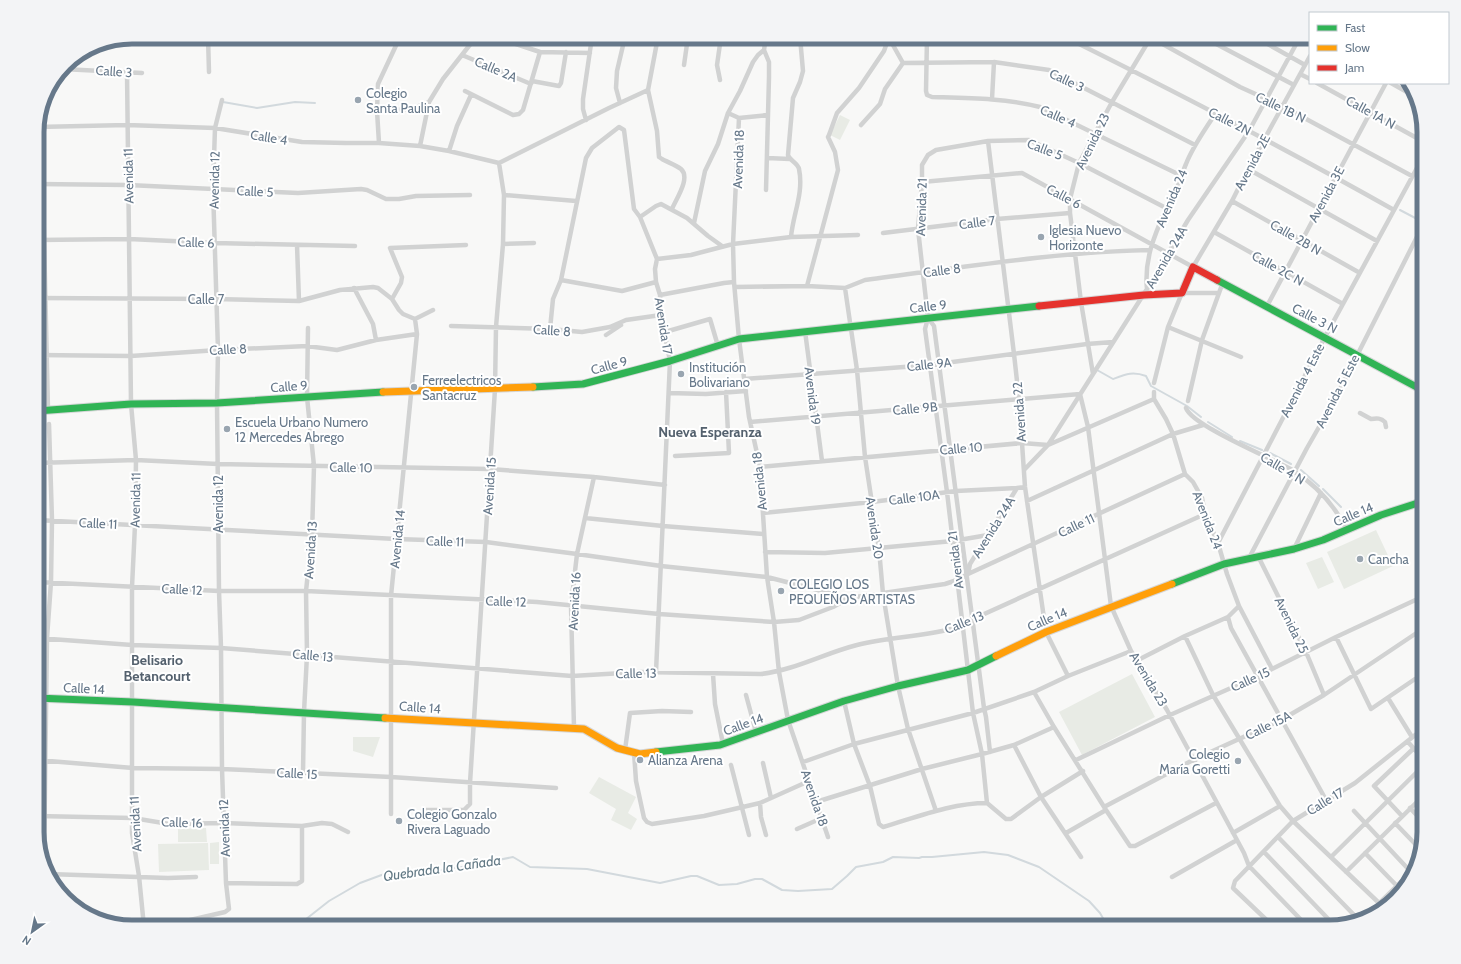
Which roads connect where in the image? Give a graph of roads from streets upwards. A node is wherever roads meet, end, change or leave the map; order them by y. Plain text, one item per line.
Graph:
1 (208, 44) edge
2 (397, 44) edge
3 (471, 44) edge
4 (516, 44) edge
5 (591, 44) edge
6 (623, 44) edge
7 (657, 44) edge
8 (687, 44) edge
9 (720, 44) edge
10 (765, 44) edge
11 (801, 44) edge
12 (887, 44) edge
13 (892, 44) edge
14 (927, 44) edge
15 (1079, 44) edge
16 (1146, 44) edge
17 (1164, 44) edge
18 (1216, 44) edge
19 (1268, 44) edge
20 (1296, 44) edge
21 (764, 50) junction
22 (540, 52) junction
23 (566, 52) junction
24 (590, 53) junction
25 (462, 55) junction
26 (1290, 56) junction
27 (1309, 58) edge
28 (926, 62) junction
29 (994, 62) junction
30 (903, 63) junction
31 (1305, 64) junction
32 (684, 65) dead end
33 (71, 69) edge
34 (1130, 69) junction
35 (127, 72) junction
36 (209, 72) dead end
37 (142, 73) dead end
38 (1300, 74) junction
39 (1279, 77) junction
40 (1309, 78) edge
41 (720, 80) dead end
42 (531, 82) junction
43 (1319, 84) edge
44 (1385, 84) edge
45 (1393, 84) edge
46 (1294, 85) junction
47 (648, 90) junction
48 (465, 92) dead end
49 (1408, 92) edge
50 (471, 95) junction
51 (992, 99) junction
52 (222, 100) dead end
53 (1267, 100) junction
54 (429, 102) junction
55 (1112, 102) junction
56 (620, 103) junction
57 (1282, 106) junction
58 (377, 111) junction
59 (1370, 112) junction
60 (728, 113) junction
61 (1215, 114) junction
62 (768, 115) junction
63 (739, 118) junction
64 (586, 120) junction
65 (127, 125) junction
66 (861, 125) dead end
67 (44, 127) edge
68 (215, 128) junction
69 (1249, 131) junction
70 (1095, 134) junction
71 (1417, 138) edge
72 (1264, 139) junction
73 (988, 141) junction
74 (379, 143) junction
75 (1354, 143) junction
76 (1195, 145) junction
77 (420, 146) junction
78 (936, 150) joint
79 (448, 151) junction
80 (767, 158) junction
81 (790, 159) junction
82 (500, 163) junction
83 (1079, 163) junction
84 (1417, 167) edge
85 (1248, 169) junction
86 (992, 175) junction
87 (1182, 176) junction
88 (1412, 176) junction
89 (1335, 177) junction
90 (922, 182) junction
91 (44, 184) edge
92 (128, 186) junction
93 (213, 188) junction
94 (766, 190) dead end
95 (470, 195) dead end
96 (504, 196) junction
97 (1070, 199) junction
98 (576, 201) junction
99 (1232, 201) junction
100 (1166, 208) junction
101 (672, 209) junction
102 (1319, 209) junction
103 (1394, 210) junction
104 (1070, 214) junction
105 (640, 217) junction
106 (997, 219) junction
107 (694, 223) junction
108 (918, 229) junction
109 (1214, 232) junction
110 (884, 233) dead end
111 (858, 235) dead end
112 (820, 236) junction
113 (791, 237) junction
114 (1417, 237) edge
115 (130, 239) junction
116 (1302, 240) junction
117 (44, 241) joint
118 (1377, 242) junction
119 (215, 243) junction
120 (534, 243) dead end
121 (298, 244) junction
122 (503, 244) junction
123 (733, 244) junction
124 (1152, 244) junction
125 (466, 245) dead end
126 (355, 246) dead end
127 (722, 246) junction
128 (1149, 250) junction
129 (1169, 252) junction
130 (1075, 254) junction
131 (657, 259) junction
132 (1003, 262) junction
133 (1194, 267) junction
134 (1285, 272) junction
135 (924, 273) junction
136 (1360, 273) junction
137 (561, 280) junction
138 (656, 282) junction
139 (1223, 282) junction
140 (735, 285) junction
141 (807, 286) junction
142 (354, 288) junction
143 (845, 288) junction
144 (1145, 292) junction
145 (1182, 293) junction
146 (1219, 293) junction
147 (660, 295) junction
148 (46, 298) junction
149 (130, 299) junction
150 (216, 299) junction
151 (392, 299) junction
152 (299, 301) junction
153 (1081, 302) junction
154 (1342, 304) junction
155 (1267, 306) junction
156 (1009, 309) junction
157 (433, 310) dead end
158 (661, 315) junction
159 (928, 318) junction
160 (414, 319) junction
161 (626, 320) junction
162 (451, 326) dead end
163 (496, 327) junction
164 (852, 327) junction
165 (1168, 327) junction
166 (308, 328) dead end
167 (550, 329) junction
168 (805, 331) junction
169 (665, 332) junction
170 (416, 334) junction
171 (606, 335) dead end
172 (1325, 337) junction
173 (739, 339) junction
174 (376, 340) junction
175 (1202, 340) junction
176 (1113, 342) junction
177 (1087, 344) junction
178 (308, 346) junction
179 (718, 346) junction
180 (218, 350) junction
181 (1014, 354) junction
182 (1357, 354) junction
183 (44, 355) edge
184 (47, 355) junction
185 (131, 356) junction
186 (1241, 357) dead end
187 (670, 361) junction
188 (939, 364) junction
189 (930, 365) junction
190 (858, 370) junction
191 (811, 374) junction
192 (1093, 374) junction
193 (744, 379) junction
194 (1154, 383) dead end
195 (1417, 387) edge
196 (495, 389) junction
197 (411, 390) junction
198 (746, 391) junction
199 (726, 392) junction
200 (1154, 392) dead end
201 (669, 393) junction
202 (1080, 394) junction
203 (307, 397) junction
204 (1019, 399) junction
205 (1154, 399) junction
206 (1188, 401) dead end
207 (217, 403) junction
208 (131, 404) junction
209 (944, 405) junction
210 (935, 406) junction
211 (1186, 408) dead end
212 (48, 409) junction
213 (44, 410) edge
214 (861, 413) junction
215 (1360, 413) dead end
216 (816, 416) junction
217 (750, 422) junction
218 (49, 424) dead end
219 (1203, 425) junction
220 (1088, 427) junction
221 (1386, 427) dead end
222 (1172, 434) junction
223 (1022, 443) junction
224 (1048, 445) junction
225 (950, 449) junction
226 (941, 450) junction
227 (1264, 455) junction
228 (675, 456) dead end
229 (865, 457) junction
230 (136, 460) junction
231 (822, 461) junction
232 (44, 462) edge
233 (50, 462) junction
234 (218, 464) junction
235 (314, 466) junction
236 (760, 467) junction
237 (404, 468) junction
238 (490, 469) junction
239 (1024, 470) junction
240 (1093, 470) junction
241 (1295, 472) junction
242 (1185, 474) junction
243 (594, 477) junction
244 (664, 485) junction
245 (1018, 488) junction
246 (1025, 488) junction
247 (956, 491) junction
248 (947, 492) junction
249 (1321, 493) junction
250 (1417, 500) edge
251 (1027, 501) junction
252 (872, 502) junction
253 (1415, 504) joint
254 (763, 513) junction
255 (1100, 513) junction
256 (1206, 514) junction
257 (585, 518) junction
258 (44, 520) edge
259 (52, 520) junction
260 (135, 525) junction
261 (663, 526) junction
262 (218, 530) junction
263 (1347, 530) junction
264 (763, 534) junction
265 (312, 535) junction
266 (988, 535) junction
267 (396, 539) junction
268 (962, 539) junction
269 (953, 540) junction
270 (486, 542) junction
271 (1218, 543) junction
272 (1033, 544) junction
273 (879, 548) junction
274 (1294, 549) junction
275 (765, 552) junction
276 (577, 554) junction
277 (1258, 556) junction
278 (1250, 558) junction
279 (1104, 561) junction
280 (1224, 564) junction
281 (661, 566) junction
282 (968, 575) junction
283 (767, 577) junction
284 (957, 580) junction
285 (44, 582) edge
286 (51, 582) junction
287 (132, 587) junction
288 (1039, 589) junction
289 (219, 591) junction
290 (306, 591) junction
291 (883, 594) junction
292 (391, 596) junction
293 (849, 598) junction
294 (1417, 599) edge
295 (482, 600) junction
296 (571, 606) junction
297 (1111, 606) junction
298 (1239, 606) junction
299 (659, 614) junction
300 (1228, 617) junction
301 (973, 620) junction
302 (774, 622) junction
303 (962, 624) junction
304 (1046, 632) junction
305 (1417, 633) edge
306 (1185, 636) junction
307 (1336, 637) junction
308 (47, 638) junction
309 (890, 638) junction
310 (132, 645) junction
311 (221, 648) junction
312 (1131, 651) junction
313 (1306, 652) junction
314 (307, 654) junction
315 (1138, 660) junction
316 (390, 663) junction
317 (978, 664) junction
318 (478, 669) junction
319 (1272, 669) junction
320 (968, 670) junction
321 (656, 672) junction
322 (779, 672) junction
323 (713, 674) junction
324 (1354, 675) junction
325 (572, 676) junction
326 (1068, 676) junction
327 (1258, 676) junction
328 (1417, 680) edge
329 (898, 686) junction
330 (1034, 692) junction
331 (746, 694) dead end
332 (1213, 695) junction
333 (1324, 695) junction
334 (46, 698) junction
335 (1388, 698) junction
336 (844, 701) junction
337 (133, 702) junction
338 (222, 708) junction
339 (984, 708) junction
340 (304, 712) junction
341 (690, 712) dead end
342 (973, 712) junction
343 (1170, 715) junction
344 (391, 717) junction
345 (788, 720) junction
346 (1281, 720) junction
347 (474, 723) junction
348 (1054, 727) junction
349 (574, 728) junction
350 (908, 729) junction
351 (756, 732) junction
352 (1417, 734) edge
353 (1412, 738) junction
354 (1240, 739) junction
355 (1408, 742) junction
356 (723, 744) junction
357 (854, 744) junction
358 (1014, 745) junction
359 (1413, 749) junction
360 (625, 750) junction
361 (634, 752) junction
362 (990, 752) junction
363 (1417, 753) edge
364 (982, 754) junction
365 (46, 760) junction
366 (1076, 760) junction
367 (1193, 760) junction
368 (803, 762) junction
369 (763, 763) dead end
370 (731, 766) dead end
371 (133, 768) junction
372 (222, 769) junction
373 (922, 769) junction
374 (1082, 771) junction
375 (1417, 772) edge
376 (303, 773) junction
377 (391, 777) junction
378 (809, 781) junction
379 (470, 782) junction
380 (870, 786) junction
381 (556, 788) dead end
382 (1041, 797) junction
383 (771, 798) junction
384 (1326, 800) junction
385 (1388, 801) junction
386 (816, 802) junction
387 (1417, 802) edge
388 (760, 803) junction
389 (987, 803) junction
390 (1216, 803) junction
391 (1280, 806) junction
392 (741, 807) junction
393 (1105, 808) junction
394 (1410, 808) junction
395 (424, 810) dead end
396 (936, 811) junction
397 (1354, 811) dead end
398 (391, 814) dead end
399 (1402, 816) junction
400 (1417, 816) edge
401 (45, 817) junction
402 (133, 818) junction
403 (822, 818) junction
404 (1293, 820) junction
405 (224, 823) junction
406 (1366, 823) junction
407 (1396, 823) junction
408 (302, 826) junction
409 (797, 828) dead end
410 (348, 832) dead end
411 (1066, 833) junction
412 (1233, 833) junction
413 (749, 835) dead end
414 (766, 835) dead end
415 (828, 837) dead end
416 (1278, 837) junction
417 (1380, 839) junction
418 (1237, 840) junction
419 (44, 841) edge
420 (1416, 845) edge
421 (1264, 852) junction
422 (1365, 853) junction
423 (1081, 857) dead end
424 (1331, 857) junction
425 (1249, 866) junction
426 (1409, 868) edge
427 (1346, 872) junction
428 (55, 874) edge
429 (139, 876) junction
430 (196, 877) dead end
431 (1172, 877) dead end
432 (1403, 880) edge
433 (226, 883) junction
434 (1396, 886) junction
435 (1379, 903) junction
436 (1376, 906) edge
437 (1355, 916) edge
438 (143, 920) edge
439 (191, 920) edge
440 (1267, 920) edge
441 (1301, 920) edge
442 (1329, 920) edge

1 - 36 street
2 - 58 street
3 - 25 street
4 - 22 street
5 - 24 street
6 - 56 street
7 - 47 street
8 - 32 street
9 - 41 street
10 - 21 street
11 - 81 street
12 - 112 street
13 - 30 street
14 - 28 street
15 - 34 street, Calle 2N
16 - 34 street, Avenida 23
17 - 53 street, Calle 1B N
18 - 39 street
19 - 26 street
20 - 26 street, Avenida 24A
21 - 60 street
21 - 62 street
22 - 23 street
22 - 42 street
23 - 24 street
23 - 42 street, Calle 2A
24 - 64 street
25 - 42 street, Calle 2A
25 - 54 street
26 - 31 street
26 - 39 street, Avenida 24A
27 - 31 street, Avenida 2E
28 - 29 street, Calle 3
28 - 30 street, Calle 3
28 - 51 street, Calle 4
29 - 51 street
29 - 55 street, Calle 3
30 - 66 street
31 - 38 street, Avenida 2E
33 - 35 street, Calle 3
34 - 55 street, Avenida 23
34 - 61 street, Calle 2N
35 - 37 street, Calle 3
35 - 65 street, Avenida 11
38 - 40 street
38 - 46 street, Avenida 2E
39 - 46 street
39 - 53 street, Avenida 24A
42 - 50 street
43 - 59 street, Calle 1A N
44 - 59 street, Avenida 3E
45 - 49 street
46 - 57 street, Avenida 2E
47 - 56 street
47 - 101 street
48 - 50 street
50 - 79 street
51 - 70 street, Calle 4
52 - 68 street, Avenida 12
53 - 57 street, Calle 1B N
53 - 69 street, Avenida 24A
54 - 58 street
54 - 77 street
55 - 70 street, Avenida 23
55 - 76 street, Calle 3
56 - 64 street
57 - 72 street, Avenida 2E
57 - 75 street, Calle 1B N
58 - 74 street
59 - 71 street, Calle 1A N
59 - 75 street, Avenida 3E
60 - 63 street
60 - 107 street
61 - 69 street, Calle 2N
61 - 76 street, Avenida 24
62 - 63 street
62 - 80 street
63 - 123 street, Avenida 18
64 - 82 street
65 - 67 street, Calle 4
65 - 68 street, Calle 4
65 - 92 street, Avenida 11
68 - 74 street, Calle 4
68 - 93 street, Avenida 12
69 - 72 street, Calle 2N
69 - 129 street, Avenida 24A
70 - 83 street, Avenida 23
70 - 87 street, Calle 4
72 - 85 street, Avenida 2E
72 - 89 street, Calle 2N
73 - 78 street, Calle 5
73 - 83 street, Calle 5
73 - 86 street, Avenida 22
74 - 77 street, Calle 4
75 - 88 street, Calle 1B N
75 - 89 street, Avenida 3E
76 - 87 street, Avenida 24
77 - 79 street, Calle 4
78 - 90 street, Avenida 21
79 - 82 street, Calle 4
80 - 81 street
80 - 94 street
81 - 113 street
82 - 96 street, Avenida 15
83 - 97 street, Avenida 23
83 - 100 street, Calle 5
84 - 88 street, Avenida 4 Este
85 - 99 street, Avenida 2E
85 - 102 street
86 - 90 street, Calle 6
86 - 97 street, Calle 6
86 - 106 street, Avenida 22
87 - 100 street, Avenida 24
88 - 103 street, Avenida 4 Este
89 - 102 street, Avenida 3E
89 - 103 street, Calle 2N
90 - 108 street, Avenida 21
91 - 92 street, Calle 5
92 - 93 street, Calle 5
92 - 115 street, Avenida 11
93 - 95 street, Calle 5
93 - 119 street, Avenida 12
96 - 98 street
96 - 122 street, Avenida 15
97 - 104 street, Avenida 23
97 - 124 street, Calle 6
98 - 105 street, Avenida 17
98 - 137 street
99 - 109 street, Avenida 2E
99 - 116 street, Calle 2B N
100 - 124 street, Avenida 24
101 - 105 street
101 - 107 street
102 - 116 street, Avenida 3E
102 - 118 street
103 - 118 street, Avenida 4 Este
104 - 106 street, Calle 7
104 - 130 street, Avenida 23
105 - 131 street, Avenida 17
106 - 108 street, Calle 7
106 - 132 street, Avenida 22
107 - 127 street
108 - 110 street, Calle 7
108 - 135 street, Avenida 21
109 - 133 street, Avenida 2E
109 - 134 street, Calle 2C N
111 - 112 street
112 - 113 street
112 - 141 street
113 - 123 street
114 - 182 street, Avenida 5 Este
115 - 117 street, Calle 6
115 - 119 street, Calle 6
115 - 149 street, Avenida 11
116 - 134 street, Avenida 3E
116 - 136 street, Calle 2B N
117 - 148 street
118 - 136 street, Avenida 4 Este
119 - 121 street, Calle 6
119 - 150 street, Avenida 12
120 - 122 street
121 - 126 street, Calle 6
121 - 152 street
122 - 163 street, Avenida 15
123 - 127 street
123 - 140 street, Avenida 18
124 - 128 street, Avenida 24
124 - 129 street, Calle 6
125 - 151 street
127 - 131 street
128 - 130 street, Calle 8
128 - 144 street, Avenida 24
129 - 133 street, Calle 6
129 - 144 street, Avenida 24A
130 - 132 street, Calle 8
130 - 153 street, Avenida 23
131 - 138 street, Avenida 17
132 - 135 street, Calle 8
132 - 156 street, Avenida 22
133 - 139 street, Calle 3 N
133 - 145 street
134 - 154 street, Calle 2C N
134 - 155 street, Avenida 3E
135 - 143 street, Calle 8
135 - 159 street, Avenida 21
136 - 154 street, Avenida 4 Este
137 - 138 street
137 - 167 street
138 - 147 street, Avenida 17
139 - 146 street
139 - 155 street, Calle 3 N
140 - 141 street, Calle 8
140 - 147 street, Calle 8
140 - 173 street, Avenida 18
141 - 143 street, Calle 8
142 - 151 street, Calle 7
142 - 152 street, Calle 7
142 - 174 street
143 - 164 street, Avenida 20
144 - 145 street, Calle 9
144 - 153 street, Calle 9
144 - 176 street, Avenida 24A
145 - 146 street, Calle 9
145 - 165 street
146 - 175 street
147 - 158 street, Avenida 17
148 - 149 street, Calle 7
148 - 184 street
149 - 150 street, Calle 7
149 - 185 street, Avenida 11
150 - 152 street, Calle 7
150 - 180 street, Avenida 12
151 - 160 street
153 - 156 street, Calle 9
153 - 177 street, Avenida 23
154 - 172 street, Avenida 4 Este
155 - 172 street, Calle 3 N
156 - 159 street, Calle 9
156 - 181 street, Avenida 22
157 - 160 street
158 - 161 street, Calle 8
158 - 169 street, Avenida 17
159 - 164 street, Calle 9
159 - 188 street, Avenida 21
159 - 189 street, Avenida 21
160 - 170 street, Avenida 14
161 - 167 street, Calle 8
161 - 171 street, Calle 8
162 - 163 street, Calle 8
163 - 167 street, Calle 8
163 - 196 street, Avenida 15
164 - 168 street, Calle 9
164 - 190 street, Avenida 20
165 - 175 street
165 - 194 street
166 - 178 street, Avenida 13
168 - 173 street, Calle 9
168 - 191 street, Avenida 19
169 - 179 street
169 - 187 street, Avenida 17
170 - 174 street, Calle 8
170 - 197 street, Avenida 14
172 - 182 street, Calle 3 N
172 - 227 street, Avenida 4 Este
173 - 179 street, Calle 9
173 - 193 street, Avenida 18
174 - 178 street, Calle 8
175 - 186 street
175 - 206 street
176 - 177 street, Calle 9A
176 - 192 street, Avenida 24A
177 - 181 street, Calle 9A
177 - 192 street, Avenida 23
178 - 180 street, Calle 8
178 - 203 street, Avenida 13
179 - 187 street, Calle 9
180 - 185 street, Calle 8
180 - 207 street, Avenida 12
181 - 188 street, Calle 9A
181 - 204 street, Avenida 22
182 - 195 street, Calle 3 N
182 - 241 street, Avenida 5 Este
183 - 184 street, Calle 8
184 - 185 street, Calle 8
184 - 212 street
185 - 208 street, Avenida 11
187 - 196 street, Calle 9
187 - 201 street, Avenida 17
188 - 189 street, Calle 9A
188 - 209 street, Avenida 21
189 - 190 street, Calle 9A
189 - 210 street, Avenida 21
190 - 191 street, Calle 9A
190 - 214 street, Avenida 20
191 - 193 street, Calle 9A
191 - 216 street, Avenida 19
192 - 202 street, Avenida 24A
193 - 198 street, Avenida 18
196 - 197 street, Calle 9
196 - 238 street, Avenida 15
197 - 203 street, Calle 9
197 - 237 street, Avenida 14
198 - 199 street
198 - 217 street, Avenida 18
199 - 201 street
199 - 228 street
200 - 205 street
201 - 244 street, Avenida 17
202 - 204 street, Calle 9B
202 - 220 street, Avenida 23
202 - 224 street, Avenida 24A
203 - 207 street, Calle 9
203 - 235 street, Avenida 13
204 - 209 street, Calle 9B
204 - 223 street, Avenida 22
205 - 220 street, Calle 10
205 - 222 street, Avenida 24
207 - 208 street, Calle 9
207 - 234 street, Avenida 12
208 - 212 street, Calle 9
208 - 230 street, Avenida 11
209 - 210 street, Calle 9B
209 - 225 street, Avenida 21
210 - 214 street, Calle 9B
210 - 226 street, Avenida 21
211 - 219 street
212 - 213 street, Calle 9
214 - 216 street, Calle 9B
214 - 229 street, Avenida 20
215 - 221 street
216 - 217 street, Calle 9B
216 - 231 street, Avenida 19
217 - 236 street, Avenida 18
218 - 233 street
219 - 222 street
219 - 227 street, Calle 4 N
220 - 224 street, Calle 10
220 - 240 street, Avenida 23
222 - 240 street
222 - 242 street, Avenida 24
223 - 224 street, Calle 10
223 - 225 street, Calle 10
223 - 239 street, Avenida 22
224 - 239 street, Avenida 24A
225 - 226 street, Calle 10
225 - 247 street, Avenida 21
226 - 229 street, Calle 10
226 - 248 street, Avenida 21
227 - 241 street, Calle 4 N
227 - 271 street, Avenida 4 Este
229 - 231 street, Calle 10
229 - 252 street, Avenida 20
230 - 233 street, Calle 10
230 - 234 street, Calle 10
230 - 260 street, Avenida 11
231 - 236 street, Calle 10
232 - 233 street, Calle 10
233 - 259 street
234 - 235 street, Calle 10
234 - 262 street, Avenida 12
235 - 237 street, Calle 10
235 - 265 street, Avenida 13
236 - 254 street, Avenida 18
237 - 238 street, Calle 10
237 - 267 street, Avenida 14
238 - 243 street, Calle 10
238 - 270 street, Avenida 15
239 - 246 street, Avenida 22
240 - 251 street
240 - 255 street, Avenida 23
241 - 249 street, Calle 4 N
241 - 278 street, Avenida 5 Este
242 - 255 street, Calle 11
242 - 256 street, Avenida 24
243 - 244 street, Calle 10
243 - 257 street, Avenida 16
244 - 261 street, Avenida 17
245 - 246 street, Avenida 24A
245 - 247 street, Calle 10A
245 - 266 street, Avenida 24A
246 - 251 street, Avenida 22
247 - 248 street, Calle 10A
247 - 268 street, Avenida 21
248 - 252 street, Calle 10A
248 - 269 street, Avenida 21
249 - 263 street, Calle 4 N
249 - 274 street
250 - 253 street
251 - 272 street, Avenida 22
252 - 254 street, Calle 10A
252 - 273 street, Avenida 20
253 - 263 street, Calle 14
254 - 264 street, Avenida 18
255 - 272 street, Calle 11
255 - 279 street, Avenida 23
256 - 271 street, Avenida 24
256 - 279 street, Calle 13
257 - 261 street
257 - 276 street, Avenida 16
258 - 259 street, Calle 11
259 - 260 street, Calle 11
259 - 286 street
260 - 262 street, Calle 11
260 - 287 street, Avenida 11
261 - 264 street
261 - 281 street, Avenida 17
262 - 265 street, Calle 11
262 - 289 street, Avenida 12
263 - 274 street, Calle 14
264 - 275 street, Avenida 18
265 - 267 street, Calle 11
265 - 290 street, Avenida 13
266 - 268 street
266 - 282 street, Avenida 24A
267 - 270 street, Calle 11
267 - 292 street, Avenida 14
268 - 269 street
268 - 282 street, Avenida 21
269 - 273 street
269 - 284 street, Avenida 21
270 - 276 street, Calle 11
270 - 295 street, Avenida 15
271 - 280 street, Avenida 24
272 - 282 street, Calle 11
272 - 288 street, Avenida 22
273 - 275 street
273 - 291 street, Avenida 20
274 - 277 street, Calle 14
275 - 283 street, Avenida 18
276 - 281 street, Calle 11
276 - 296 street, Avenida 16
277 - 278 street, Calle 14
277 - 313 street, Avenida 25
278 - 280 street, Calle 14
279 - 288 street, Calle 13
279 - 297 street, Avenida 23
280 - 297 street, Calle 14
280 - 298 street, Avenida 24
281 - 283 street, Calle 11
281 - 299 street, Avenida 17
282 - 284 street, Calle 12
282 - 301 street, Avenida 21
283 - 293 street, Calle 11
283 - 302 street, Avenida 18
284 - 291 street, Calle 12
284 - 303 street, Avenida 21
285 - 286 street, Calle 12
286 - 287 street, Calle 12
286 - 308 street
287 - 289 street, Calle 12
287 - 310 street, Avenida 11
288 - 301 street, Calle 13
288 - 304 street, Avenida 22
289 - 290 street, Calle 12
289 - 311 street, Avenida 12
290 - 292 street, Calle 12
290 - 314 street, Avenida 13
291 - 293 street, Calle 12
291 - 309 street, Avenida 20
292 - 295 street, Calle 12
292 - 316 street, Avenida 14
293 - 302 street, Calle 12
294 - 307 street, Calle 15
295 - 296 street, Calle 12
295 - 318 street, Avenida 15
296 - 299 street, Calle 12
296 - 325 street, Avenida 16
297 - 304 street, Calle 14
297 - 312 street, Avenida 23
298 - 300 street
298 - 319 street, Avenida 24
299 - 302 street, Calle 12
299 - 321 street, Avenida 17
300 - 306 street
300 - 327 street
301 - 303 street, Calle 13
301 - 317 street, Avenida 21
302 - 322 street, Avenida 18
303 - 309 street, Calle 13
303 - 320 street, Avenida 21
304 - 317 street, Calle 14
304 - 326 street, Avenida 22
305 - 324 street, Calle 15A
306 - 315 street
306 - 332 street
307 - 313 street, Calle 15
307 - 324 street
308 - 310 street, Calle 13
308 - 334 street
309 - 322 street, Calle 13
309 - 329 street, Avenida 20
310 - 311 street, Calle 13
310 - 337 street, Avenida 11
311 - 314 street, Calle 13
311 - 338 street, Avenida 12
312 - 315 street, Avenida 23
312 - 326 street
313 - 319 street, Calle 15
313 - 333 street, Avenida 25
314 - 316 street, Calle 13
314 - 340 street, Avenida 13
315 - 343 street, Avenida 23
316 - 318 street, Calle 13
316 - 344 street, Avenida 14
317 - 320 street, Calle 14
317 - 339 street, Avenida 21
318 - 325 street, Calle 13
318 - 347 street, Avenida 15
319 - 327 street, Calle 15
320 - 329 street, Calle 14
320 - 342 street, Avenida 21
321 - 323 street, Calle 13
321 - 325 street, Calle 13
322 - 323 street, Calle 13
322 - 345 street, Avenida 18
323 - 356 street
324 - 333 street, Calle 15A
324 - 335 street
325 - 349 street, Avenida 16
326 - 330 street
327 - 332 street, Calle 15
327 - 346 street
328 - 335 street
329 - 336 street, Calle 14
329 - 350 street, Avenida 20
330 - 339 street
330 - 348 street
331 - 351 street
332 - 343 street, Calle 15
332 - 354 street
333 - 346 street, Calle 15A
334 - 337 street, Calle 14
334 - 365 street
335 - 353 street
336 - 345 street, Calle 14
336 - 357 street
337 - 338 street, Calle 14
337 - 371 street, Avenida 11
338 - 340 street, Calle 14
338 - 372 street, Avenida 12
339 - 342 street
339 - 362 street, Avenida 21
340 - 344 street, Calle 14
340 - 376 street, Avenida 13
341 - 360 street
342 - 350 street
342 - 364 street, Avenida 21
343 - 366 street, Calle 15
343 - 367 street, Avenida 23
344 - 347 street, Calle 14
344 - 377 street, Avenida 14
345 - 351 street, Calle 14
345 - 368 street, Avenida 18
346 - 354 street, Calle 15A
346 - 384 street
347 - 349 street, Calle 14
347 - 379 street, Avenida 15
348 - 358 street
348 - 366 street
349 - 360 street, Calle 14
350 - 357 street
350 - 373 street, Avenida 20
351 - 356 street, Calle 14
352 - 353 street, Calle 17
353 - 355 street, Calle 17
354 - 367 street, Calle 15A
354 - 391 street
355 - 359 street
355 - 384 street, Calle 17
356 - 361 street, Calle 14
357 - 368 street
357 - 380 street
358 - 362 street
358 - 382 street
359 - 363 street
359 - 385 street
360 - 361 street, Calle 14
361 - 392 street
362 - 364 street
364 - 373 street
364 - 389 street, Avenida 21
365 - 371 street, Calle 15
365 - 401 street
366 - 374 street
367 - 390 street, Avenida 23
367 - 393 street, Calle 15A
368 - 378 street, Avenida 18
369 - 383 street
370 - 392 street
371 - 372 street, Calle 15
371 - 402 street, Avenida 11
372 - 376 street, Calle 15
372 - 405 street, Avenida 12
373 - 380 street
373 - 396 street, Avenida 20
374 - 382 street
374 - 393 street
375 - 385 street
376 - 377 street, Calle 15
377 - 379 street, Calle 15
377 - 398 street, Avenida 14
378 - 383 street
378 - 386 street, Avenida 18
379 - 381 street, Calle 15
379 - 395 street, Avenida 15
380 - 386 street
380 - 396 street
382 - 389 street
382 - 411 street
383 - 388 street
384 - 404 street, Calle 17
385 - 399 street
385 - 406 street
386 - 403 street, Avenida 18
387 - 394 street
388 - 392 street
388 - 414 street
389 - 396 street
390 - 393 street
390 - 412 street, Avenida 23
391 - 404 street
391 - 412 street
392 - 413 street
393 - 411 street, Calle 15A
394 - 399 street
394 - 400 street
397 - 406 street
399 - 407 street
401 - 402 street, Calle 16
401 - 419 street
402 - 405 street, Calle 16
402 - 429 street, Avenida 11
403 - 409 street
403 - 415 street, Avenida 18
404 - 416 street, Calle 17
404 - 424 street
405 - 408 street, Calle 16
405 - 433 street, Avenida 12
406 - 417 street
406 - 424 street
407 - 417 street
407 - 420 street
408 - 410 street, Calle 16
408 - 433 street
411 - 423 street
412 - 418 street, Avenida 23
416 - 421 street, Calle 17
416 - 437 street
417 - 422 street
417 - 426 street
418 - 425 street, Avenida 23
418 - 431 street
421 - 425 street, Calle 17
421 - 442 street
422 - 427 street
422 - 434 street
424 - 427 street
425 - 440 street, Calle 17
425 - 441 street, Avenida 23
427 - 435 street
428 - 429 street
429 - 430 street
429 - 438 street, Avenida 11
432 - 434 street
433 - 439 street, Avenida 12
434 - 435 street
435 - 436 street

